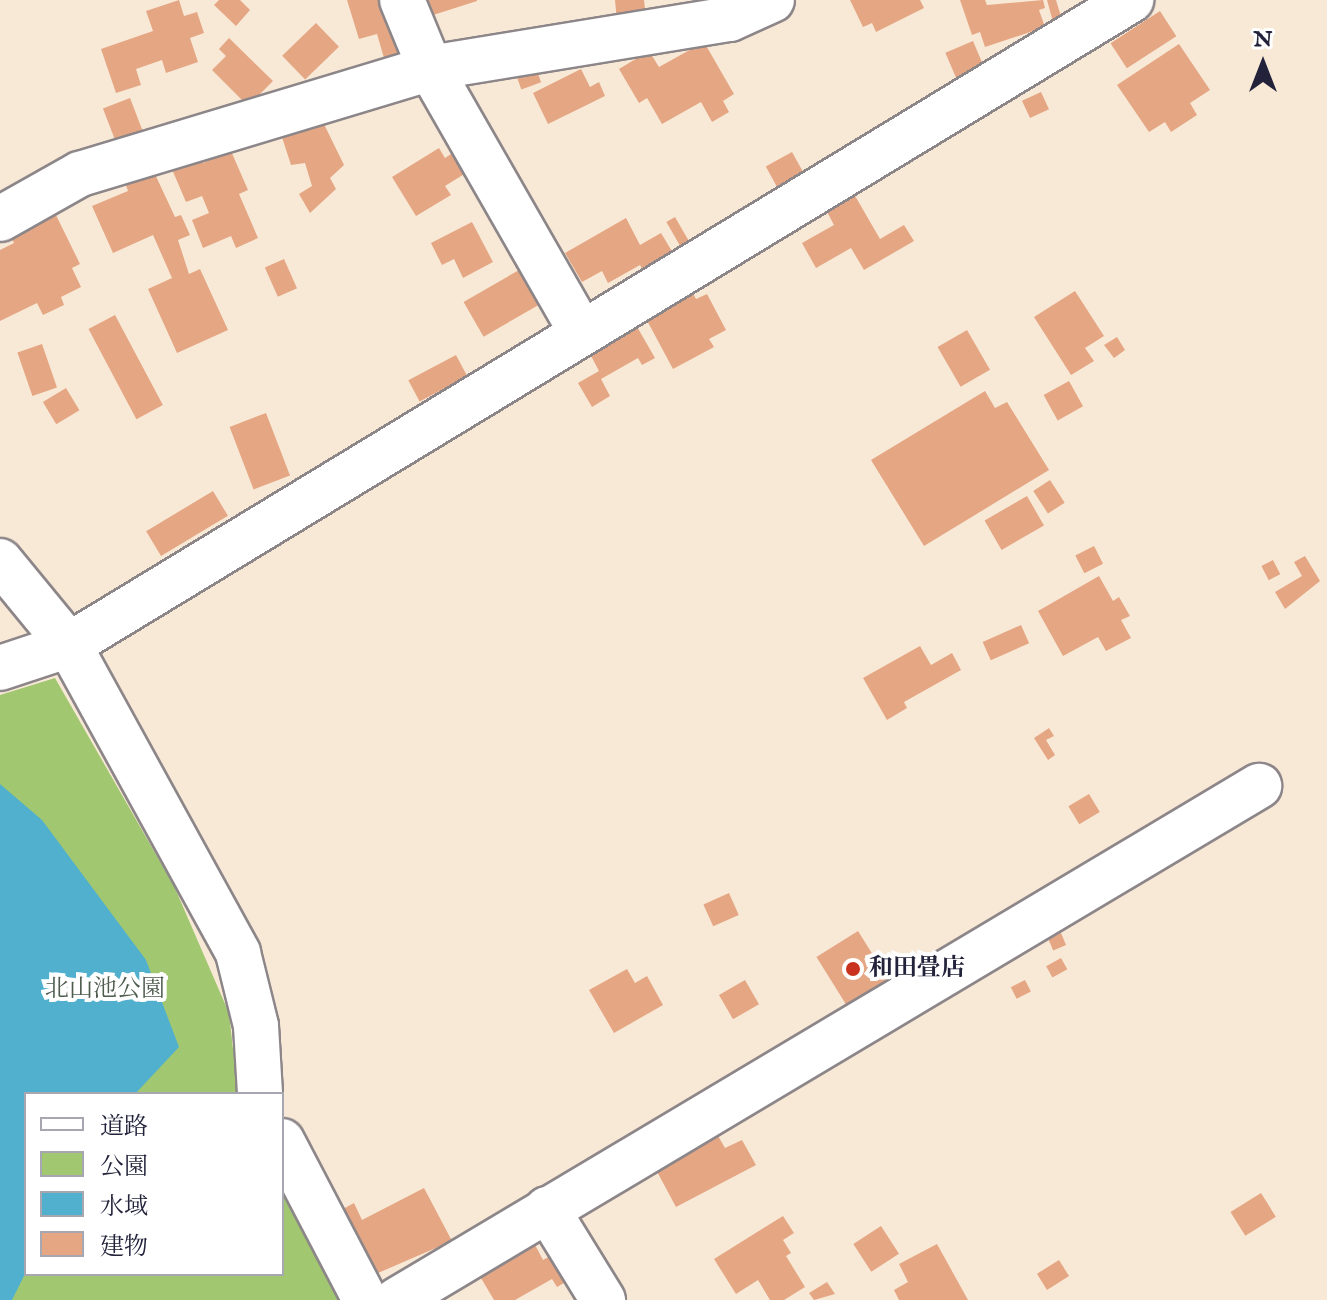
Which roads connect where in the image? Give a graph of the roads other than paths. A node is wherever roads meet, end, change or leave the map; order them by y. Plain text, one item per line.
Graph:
1 (402, 0) edge
2 (772, 0) edge
3 (1131, 0) edge
4 (430, 68) junction
5 (0, 218) edge
6 (581, 332) junction
7 (0, 561) edge
8 (69, 645) junction
9 (0, 668) edge
10 (1259, 786) dead end
11 (260, 1092) edge
12 (284, 1145) edge
13 (547, 1209) junction
14 (365, 1300) edge
15 (397, 1300) edge
16 (603, 1300) edge

1 - 4 street
2 - 4 street
3 - 6 street
4 - 5 street
4 - 6 street
6 - 8 street
7 - 8 street
8 - 9 street
8 - 11 street
10 - 13 street
12 - 14 street
13 - 15 street
13 - 16 street

